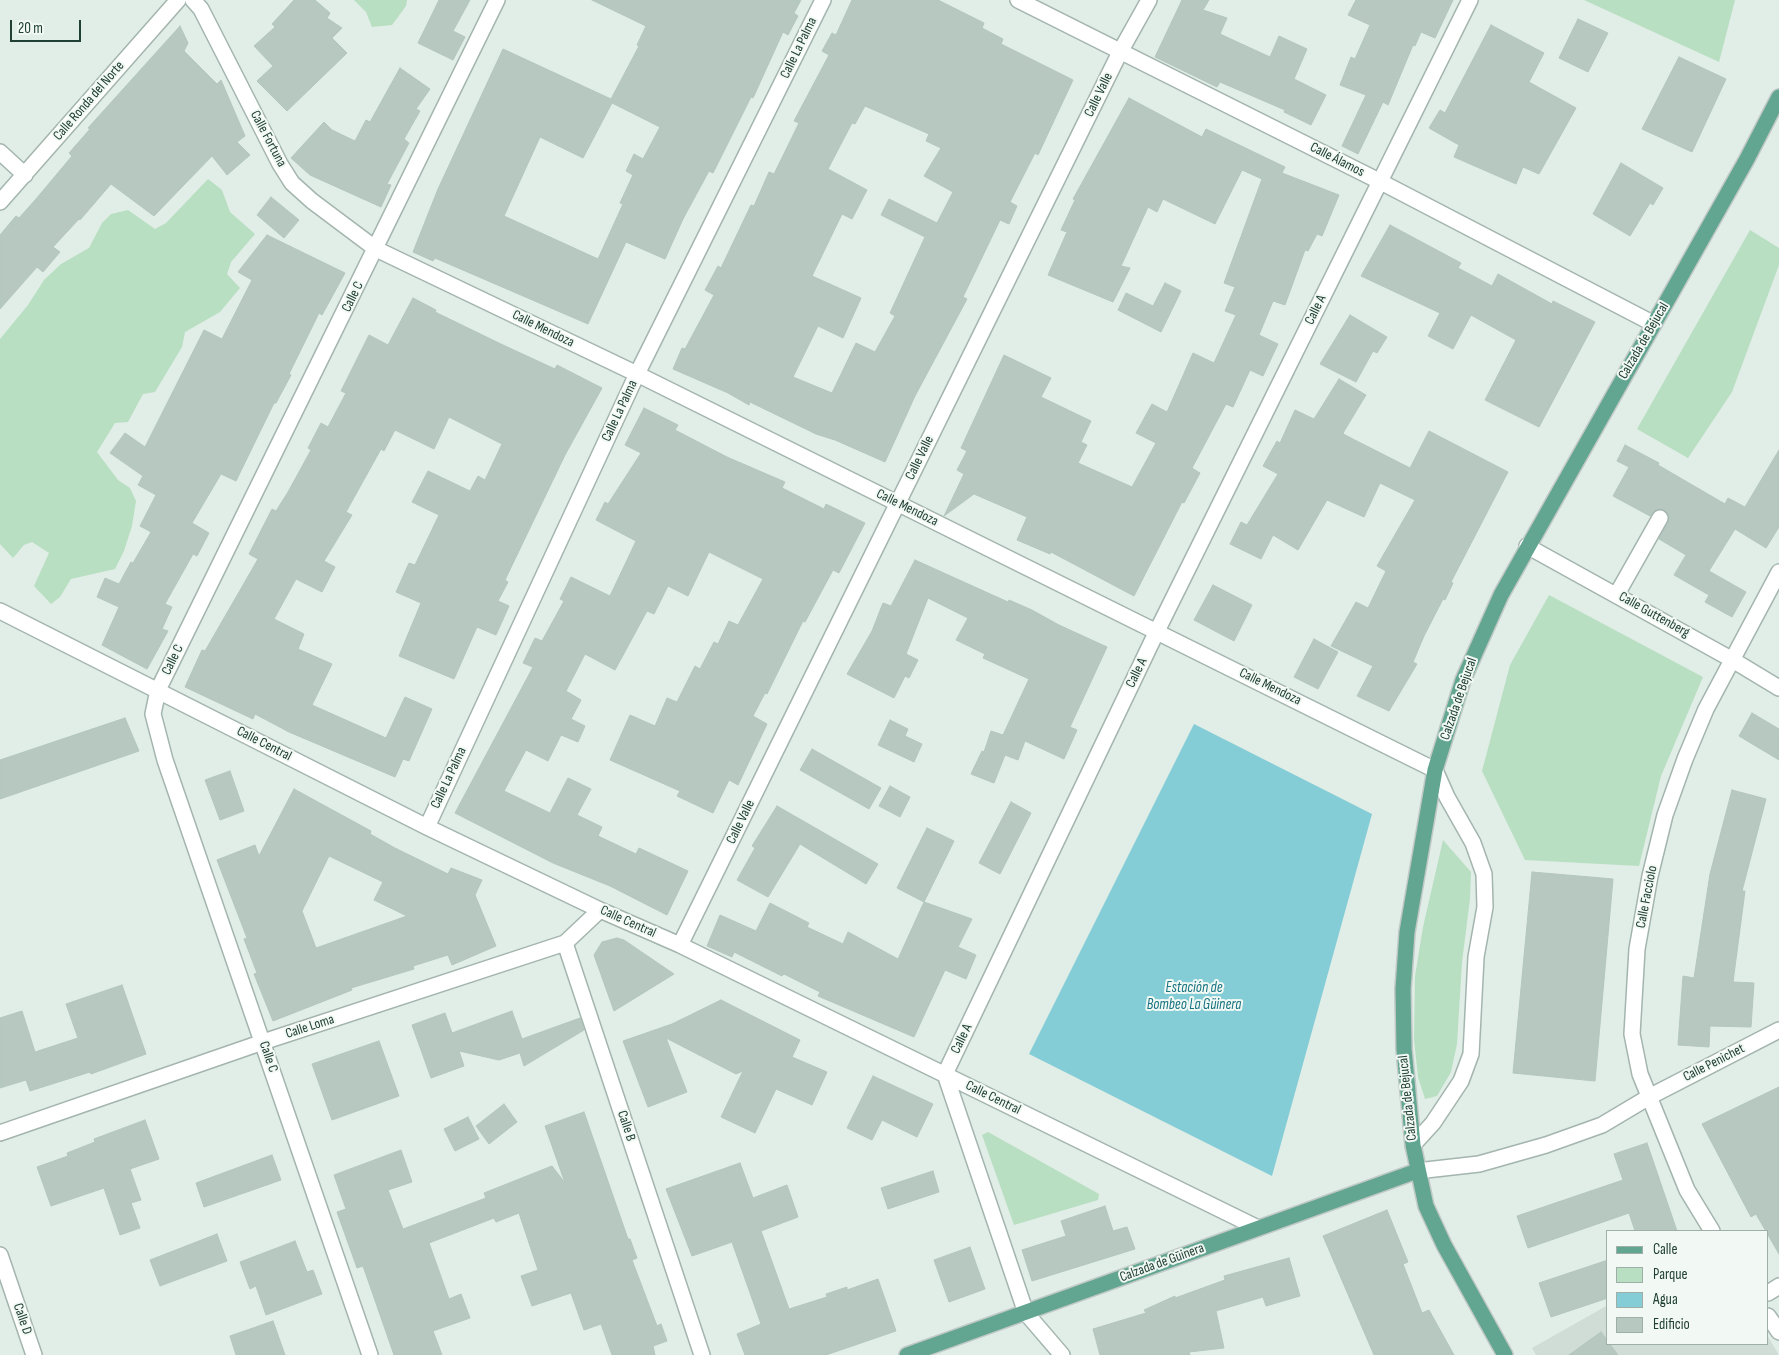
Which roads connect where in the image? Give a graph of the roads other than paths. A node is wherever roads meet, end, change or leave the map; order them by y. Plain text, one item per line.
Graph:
1 (178, 0) edge
2 (194, 0) edge
3 (497, 0) edge
4 (823, 0) edge
5 (1018, 0) edge
6 (1149, 0) edge
7 (1470, 0) edge
8 (1120, 52) junction
9 (1779, 97) edge
10 (0, 152) edge
11 (25, 175) junction
12 (1379, 181) junction
13 (0, 202) edge
14 (376, 249) junction
15 (1654, 324) junction
16 (637, 374) junction
17 (897, 504) junction
18 (1660, 518) dead end
19 (1527, 546) junction
20 (1779, 572) edge
21 (1616, 594) junction
22 (0, 611) edge
23 (1157, 631) junction
24 (1731, 659) junction
25 (1779, 688) edge
26 (158, 690) junction
27 (1436, 770) junction
28 (426, 827) junction
29 (600, 910) junction
30 (565, 943) junction
31 (680, 945) junction
32 (1779, 1030) edge
33 (263, 1042) junction
34 (945, 1074) junction
35 (1649, 1097) junction
36 (0, 1133) edge
37 (1413, 1145) junction
38 (1417, 1171) junction
39 (1258, 1228) junction
40 (1711, 1230) edge
41 (0, 1255) edge
42 (1026, 1313) junction
43 (1769, 1317) edge
44 (1779, 1332) edge
45 (34, 1355) edge
46 (370, 1355) edge
47 (702, 1355) edge
48 (907, 1355) edge
49 (1062, 1355) edge
50 (1505, 1355) edge

1 - 11 street, Calle Ronda del Norte
2 - 14 street, Calle Fortuna
3 - 14 street, Calle C
4 - 16 street, Calle La Palma
5 - 8 street, Calle Álamos
6 - 8 street, Calle Valle
7 - 12 street, Calle A
8 - 12 street, Calle Álamos
8 - 17 street, Calle Valle
9 - 15 main road, Calzada de Bejucal
10 - 11 street
11 - 13 street, Calle Ronda del Norte
12 - 15 street, Calle Álamos
12 - 23 street, Calle A
14 - 16 street, Calle Mendoza
14 - 26 street, Calle C
15 - 19 main road, Calzada de Bejucal
16 - 17 street, Calle Mendoza
16 - 28 street, Calle La Palma
17 - 23 street, Calle Mendoza
17 - 31 street, Calle Valle
18 - 21 street
19 - 21 street, Calle Guttenberg
19 - 27 main road, Calzada de Bejucal
20 - 24 street, Calle Facciolo
21 - 24 street, Calle Guttenberg
22 - 26 street, Calle Central
23 - 27 street, Calle Mendoza
23 - 34 street, Calle A
24 - 25 street, Calle Guttenberg
24 - 35 street, Calle Facciolo
26 - 28 street, Calle Central
26 - 33 street, Calle C
27 - 37 main road, Calzada de Bejucal
27 - 37 street
28 - 29 street, Calle Central
29 - 30 street
29 - 31 street, Calle Central
30 - 33 street, Calle Loma
30 - 47 street, Calle B
31 - 34 street, Calle Central
32 - 35 street, Calle Penichet
33 - 36 street, Calle Loma
33 - 46 street, Calle C
34 - 39 street, Calle Central
34 - 42 street
35 - 38 street, Calle Penichet
35 - 40 street, Calle Facciolo
37 - 38 main road, Calzada de Bejucal
38 - 39 main road, Calzada de Güinera
38 - 50 main road, Calzada de Bejucal
39 - 42 main road, Calzada de Güinera
41 - 45 street, Calle D
42 - 48 main road, Calzada de Güinera
42 - 49 street
43 - 44 street

